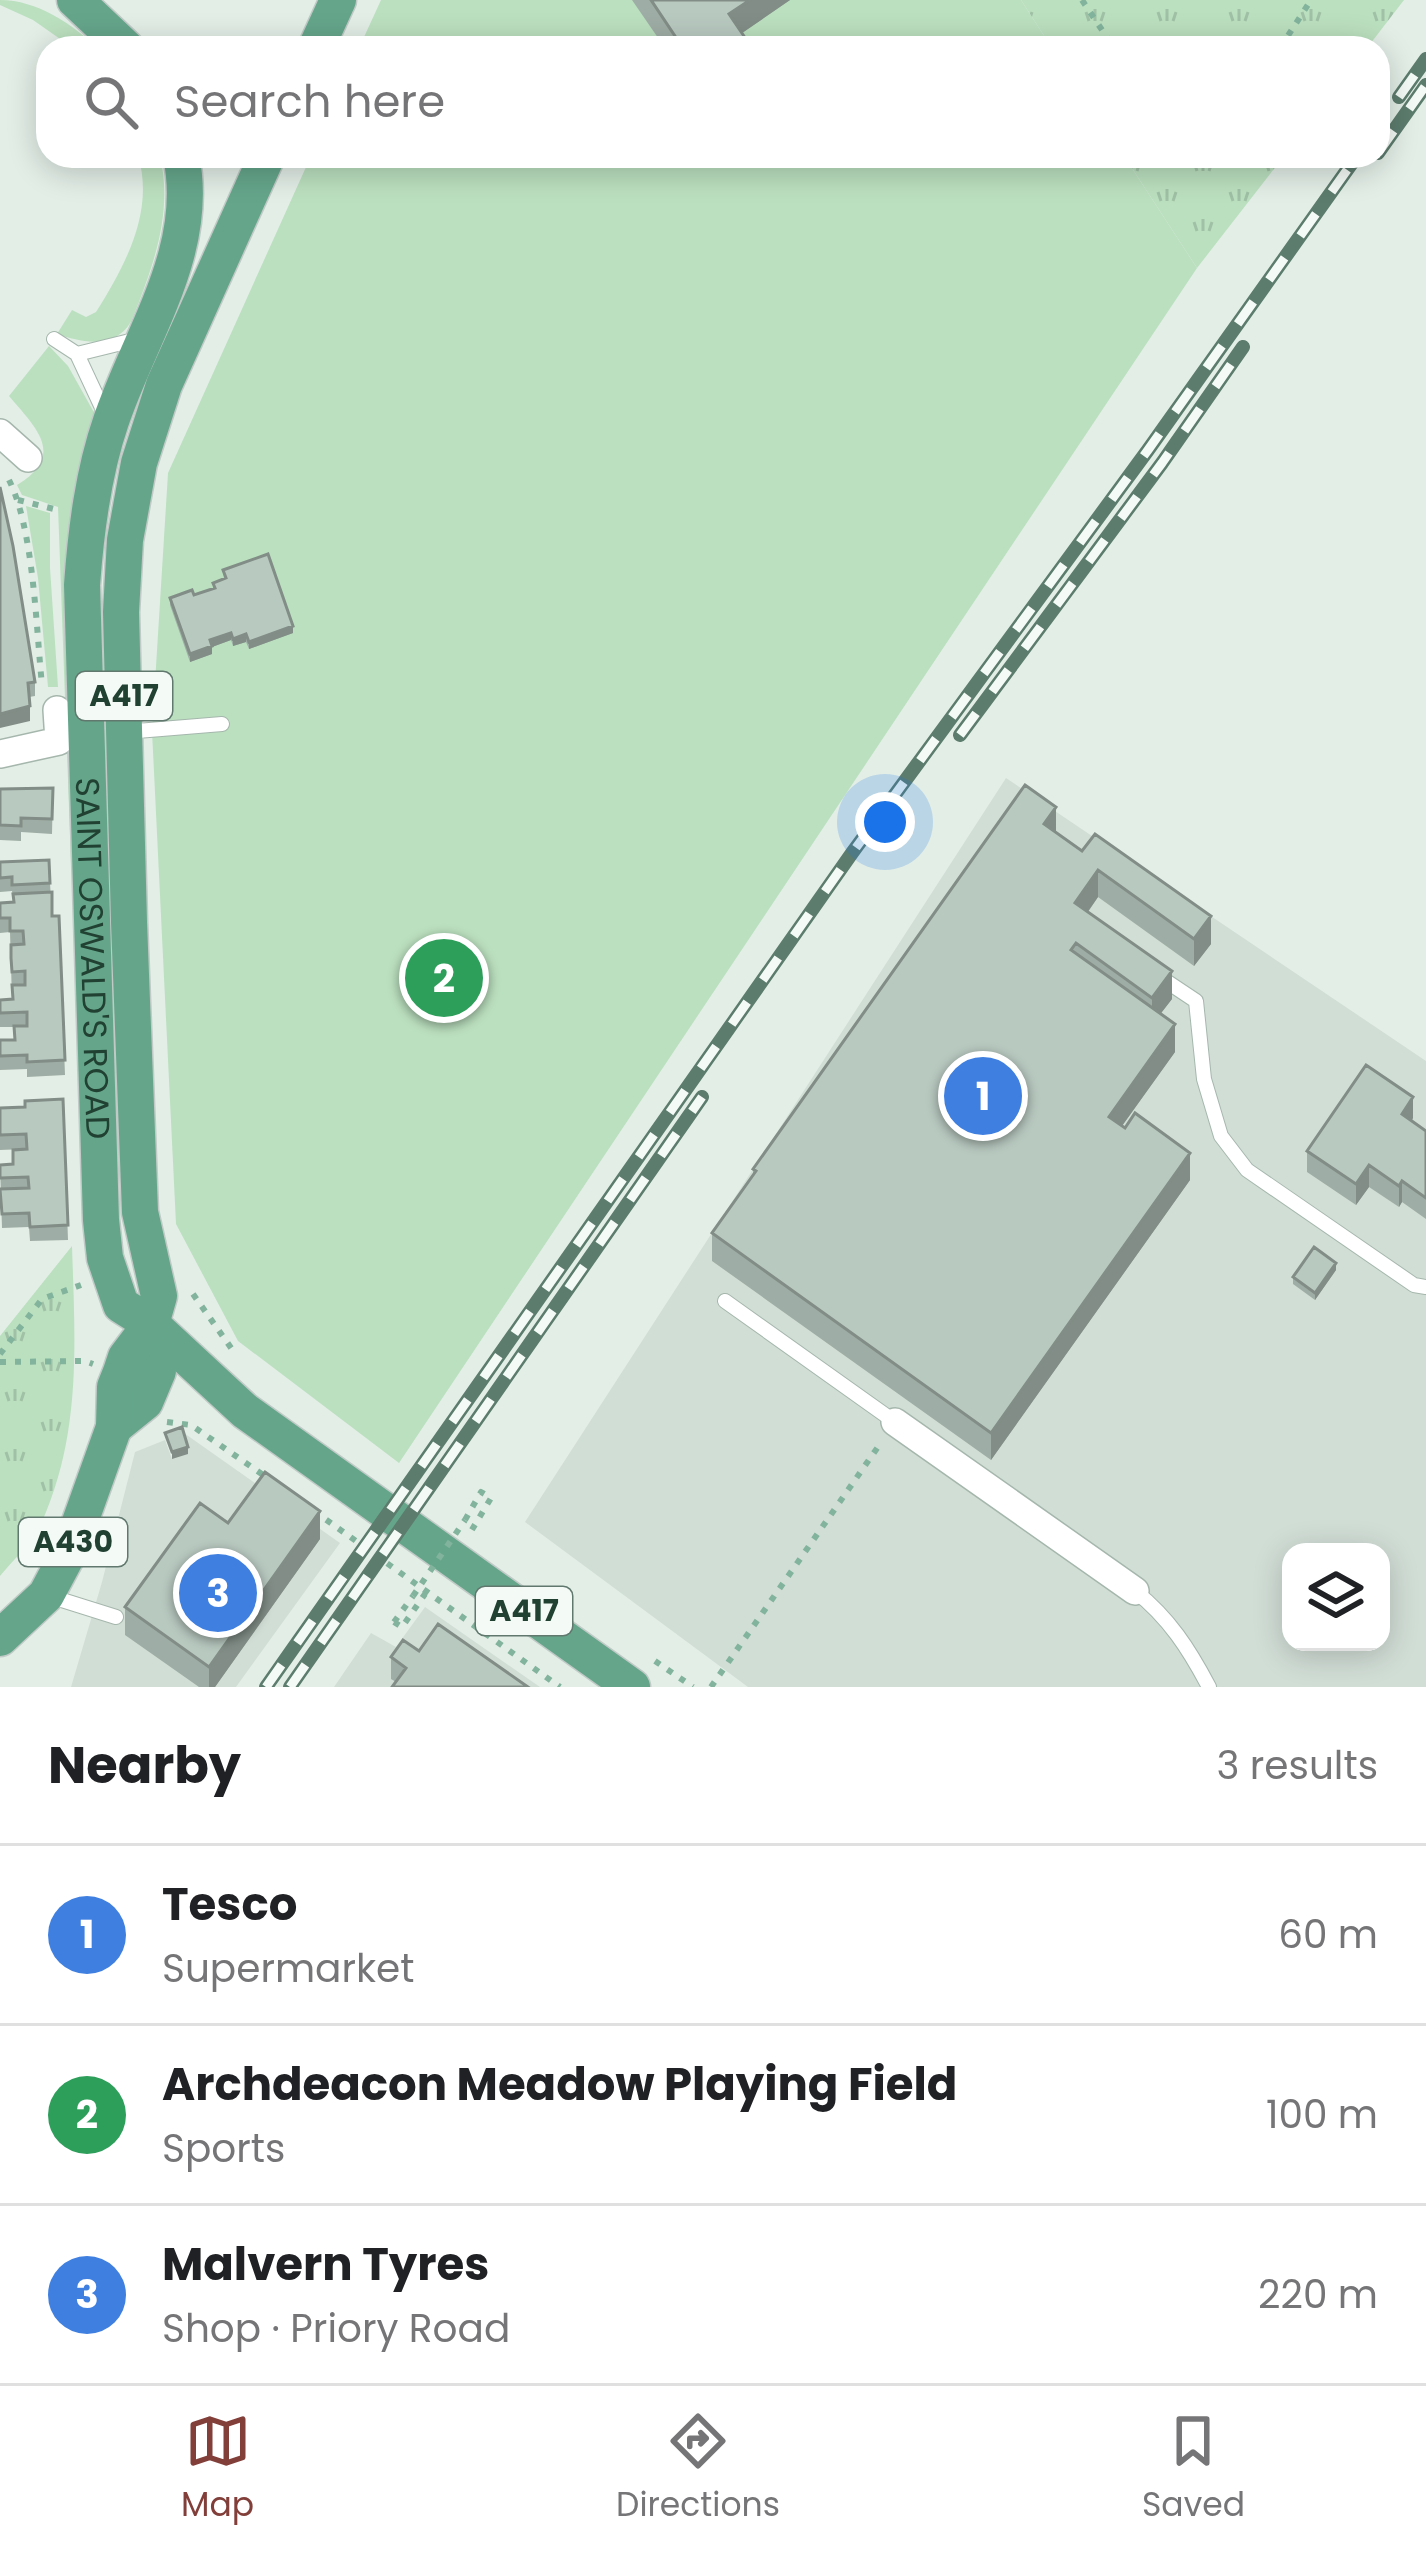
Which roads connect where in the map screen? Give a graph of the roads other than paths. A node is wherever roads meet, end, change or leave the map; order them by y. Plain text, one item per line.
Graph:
1 (75, 0) edge
2 (338, 0) edge
3 (113, 36) edge
4 (322, 36) edge
5 (182, 168) edge
6 (262, 168) edge
7 (143, 337) junction
8 (54, 339) dead end
9 (77, 354) junction
10 (109, 424) junction
11 (0, 433) edge
12 (28, 458) road end
13 (57, 710) dead end
14 (222, 724) dead end
15 (124, 732) junction
16 (0, 754) edge
17 (1140, 964) edge
18 (1426, 1287) edge
19 (725, 1301) dead end
20 (151, 1324) junction
21 (896, 1422) joint
22 (114, 1427) junction
23 (1135, 1591) joint
24 (46, 1595) junction
25 (116, 1617) dead end
26 (0, 1638) edge
27 (644, 1674) edge
28 (1208, 1687) edge

1 - 3 main road
2 - 4 main road
5 - 7 main road, SAINT OSWALD'S ROAD / A417
6 - 15 main road, SAINT OSWALD'S ROAD / A417
7 - 9 lane
7 - 10 main road, SAINT OSWALD'S ROAD / A417
8 - 9 lane
9 - 10 lane
10 - 20 main road, SAINT OSWALD'S ROAD / A417
11 - 12 street
13 - 16 street
14 - 15 lane
15 - 20 main road, SAINT OSWALD'S ROAD / A417
17 - 18 lane
19 - 21 lane
20 - 22 main road, A430
20 - 22 main road
20 - 27 main road, SAINT OSWALD'S ROAD / A417
21 - 23 street
22 - 24 main road, A430
23 - 28 lane
24 - 25 lane
24 - 26 main road, A430

